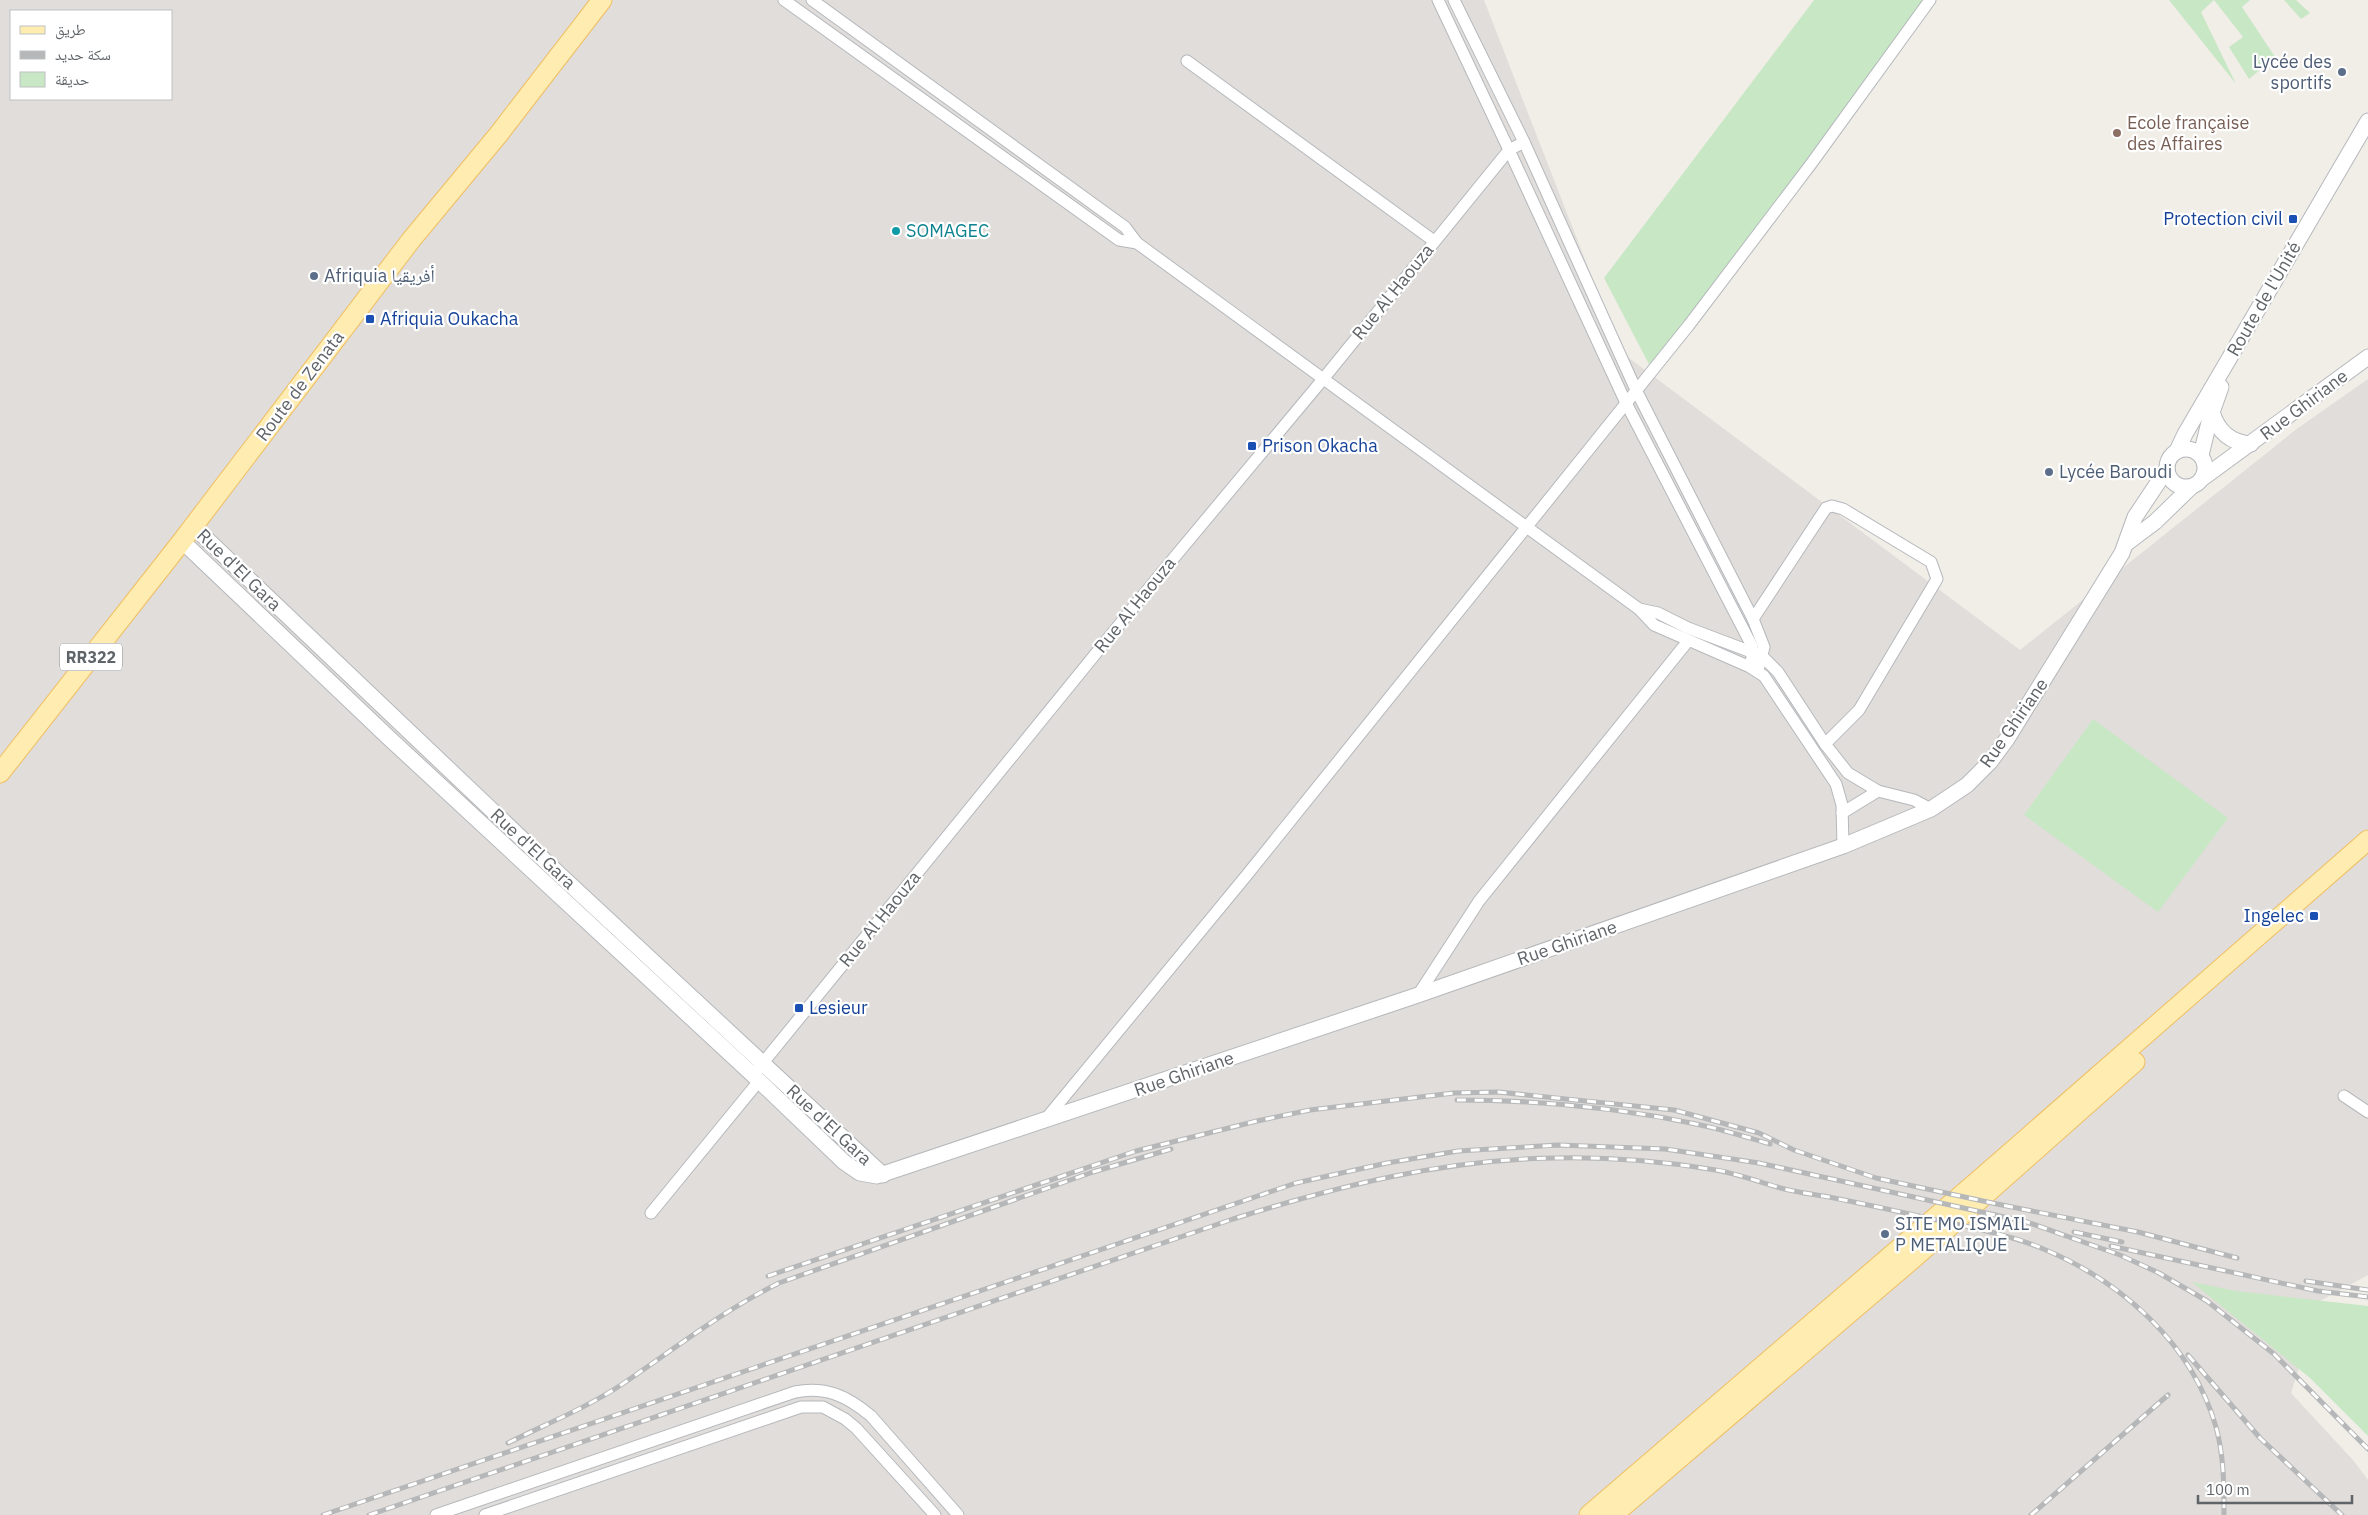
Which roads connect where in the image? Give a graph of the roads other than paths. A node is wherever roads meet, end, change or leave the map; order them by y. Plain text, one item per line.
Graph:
1 (602, 0) edge
2 (784, 0) edge
3 (812, 0) edge
4 (1438, 0) edge
5 (1454, 0) edge
6 (1930, 0) edge
7 (1188, 61) dead end
8 (2368, 121) edge
9 (2368, 138) edge
10 (1524, 142) junction
11 (1509, 150) junction
12 (1434, 241) junction
13 (1137, 243) junction
14 (2265, 305) junction
15 (2368, 357) edge
16 (1324, 378) junction
17 (1636, 390) junction
18 (1626, 403) junction
19 (2212, 412) junction
20 (2245, 449) junction
21 (2177, 451) junction
22 (2202, 457) junction
23 (2167, 469) junction
24 (2203, 478) junction
25 (2190, 488) junction
26 (1526, 528) junction
27 (188, 534) junction
28 (2127, 543) junction
29 (1639, 610) junction
30 (1753, 619) junction
31 (1688, 641) junction
32 (1758, 654) junction
33 (1754, 668) junction
34 (375, 700) junction
35 (364, 714) junction
36 (1825, 744) junction
37 (0, 773) edge
38 (1878, 791) junction
39 (1931, 808) junction
40 (1842, 813) junction
41 (2368, 840) edge
42 (1843, 846) junction
43 (2368, 856) edge
44 (1418, 995) junction
45 (758, 1073) junction
46 (2344, 1096) dead end
47 (2368, 1112) edge
48 (1045, 1121) junction
49 (883, 1175) joint
50 (651, 1213) dead end
51 (852, 1402) junction
52 (842, 1417) junction
53 (436, 1515) edge
54 (485, 1515) edge
55 (935, 1515) edge
56 (958, 1515) edge
57 (1589, 1515) edge
58 (1612, 1515) edge

1 - 27 main road, Route de Zenata / RR322
2 - 13 street
3 - 13 street
4 - 11 street
5 - 10 street
6 - 17 street
7 - 12 street
8 - 14 street, Route de l'Unité
9 - 14 street, Route de l'Unité
10 - 11 street, Rue Al Haouza
10 - 17 street
11 - 12 street, Rue Al Haouza
11 - 18 street
12 - 16 street, Rue Al Haouza
13 - 16 street
14 - 19 street, Route de l'Unité
14 - 21 street, Route de l'Unité
15 - 20 street, Rue Ghiriane
16 - 26 street
16 - 45 street, Rue Al Haouza
17 - 18 street
17 - 30 street
18 - 26 street
18 - 32 street
19 - 20 street
19 - 22 street, Route de l'Unité
20 - 22 street, Rue Ghiriane
20 - 24 street, Rue Ghiriane
21 - 22 street
21 - 23 street
22 - 24 street
23 - 25 street
23 - 28 street, Rue Ghiriane
24 - 25 street
25 - 28 street, Rue Ghiriane
26 - 29 street
26 - 48 street
27 - 34 street, Rue d'El Gara
27 - 35 street, Rue d'El Gara
27 - 37 main road, Route de Zenata / RR322
28 - 39 street, Rue Ghiriane
29 - 31 street
29 - 32 street
30 - 32 street
30 - 36 street
31 - 33 street
31 - 44 street
32 - 33 street
32 - 36 street
33 - 40 street
34 - 35 street
34 - 45 street, Rue d'El Gara
35 - 45 street, Rue d'El Gara
36 - 38 street
38 - 39 street
38 - 40 street
39 - 42 street, Rue Ghiriane
40 - 42 street
41 - 57 main road
42 - 44 street, Rue Ghiriane
43 - 58 main road
44 - 48 street, Rue Ghiriane
45 - 49 street, Rue d'El Gara
45 - 50 street, Rue Al Haouza
46 - 47 street
48 - 49 street, Rue Ghiriane
51 - 52 street
51 - 53 street
51 - 56 street
52 - 54 street
52 - 55 street

